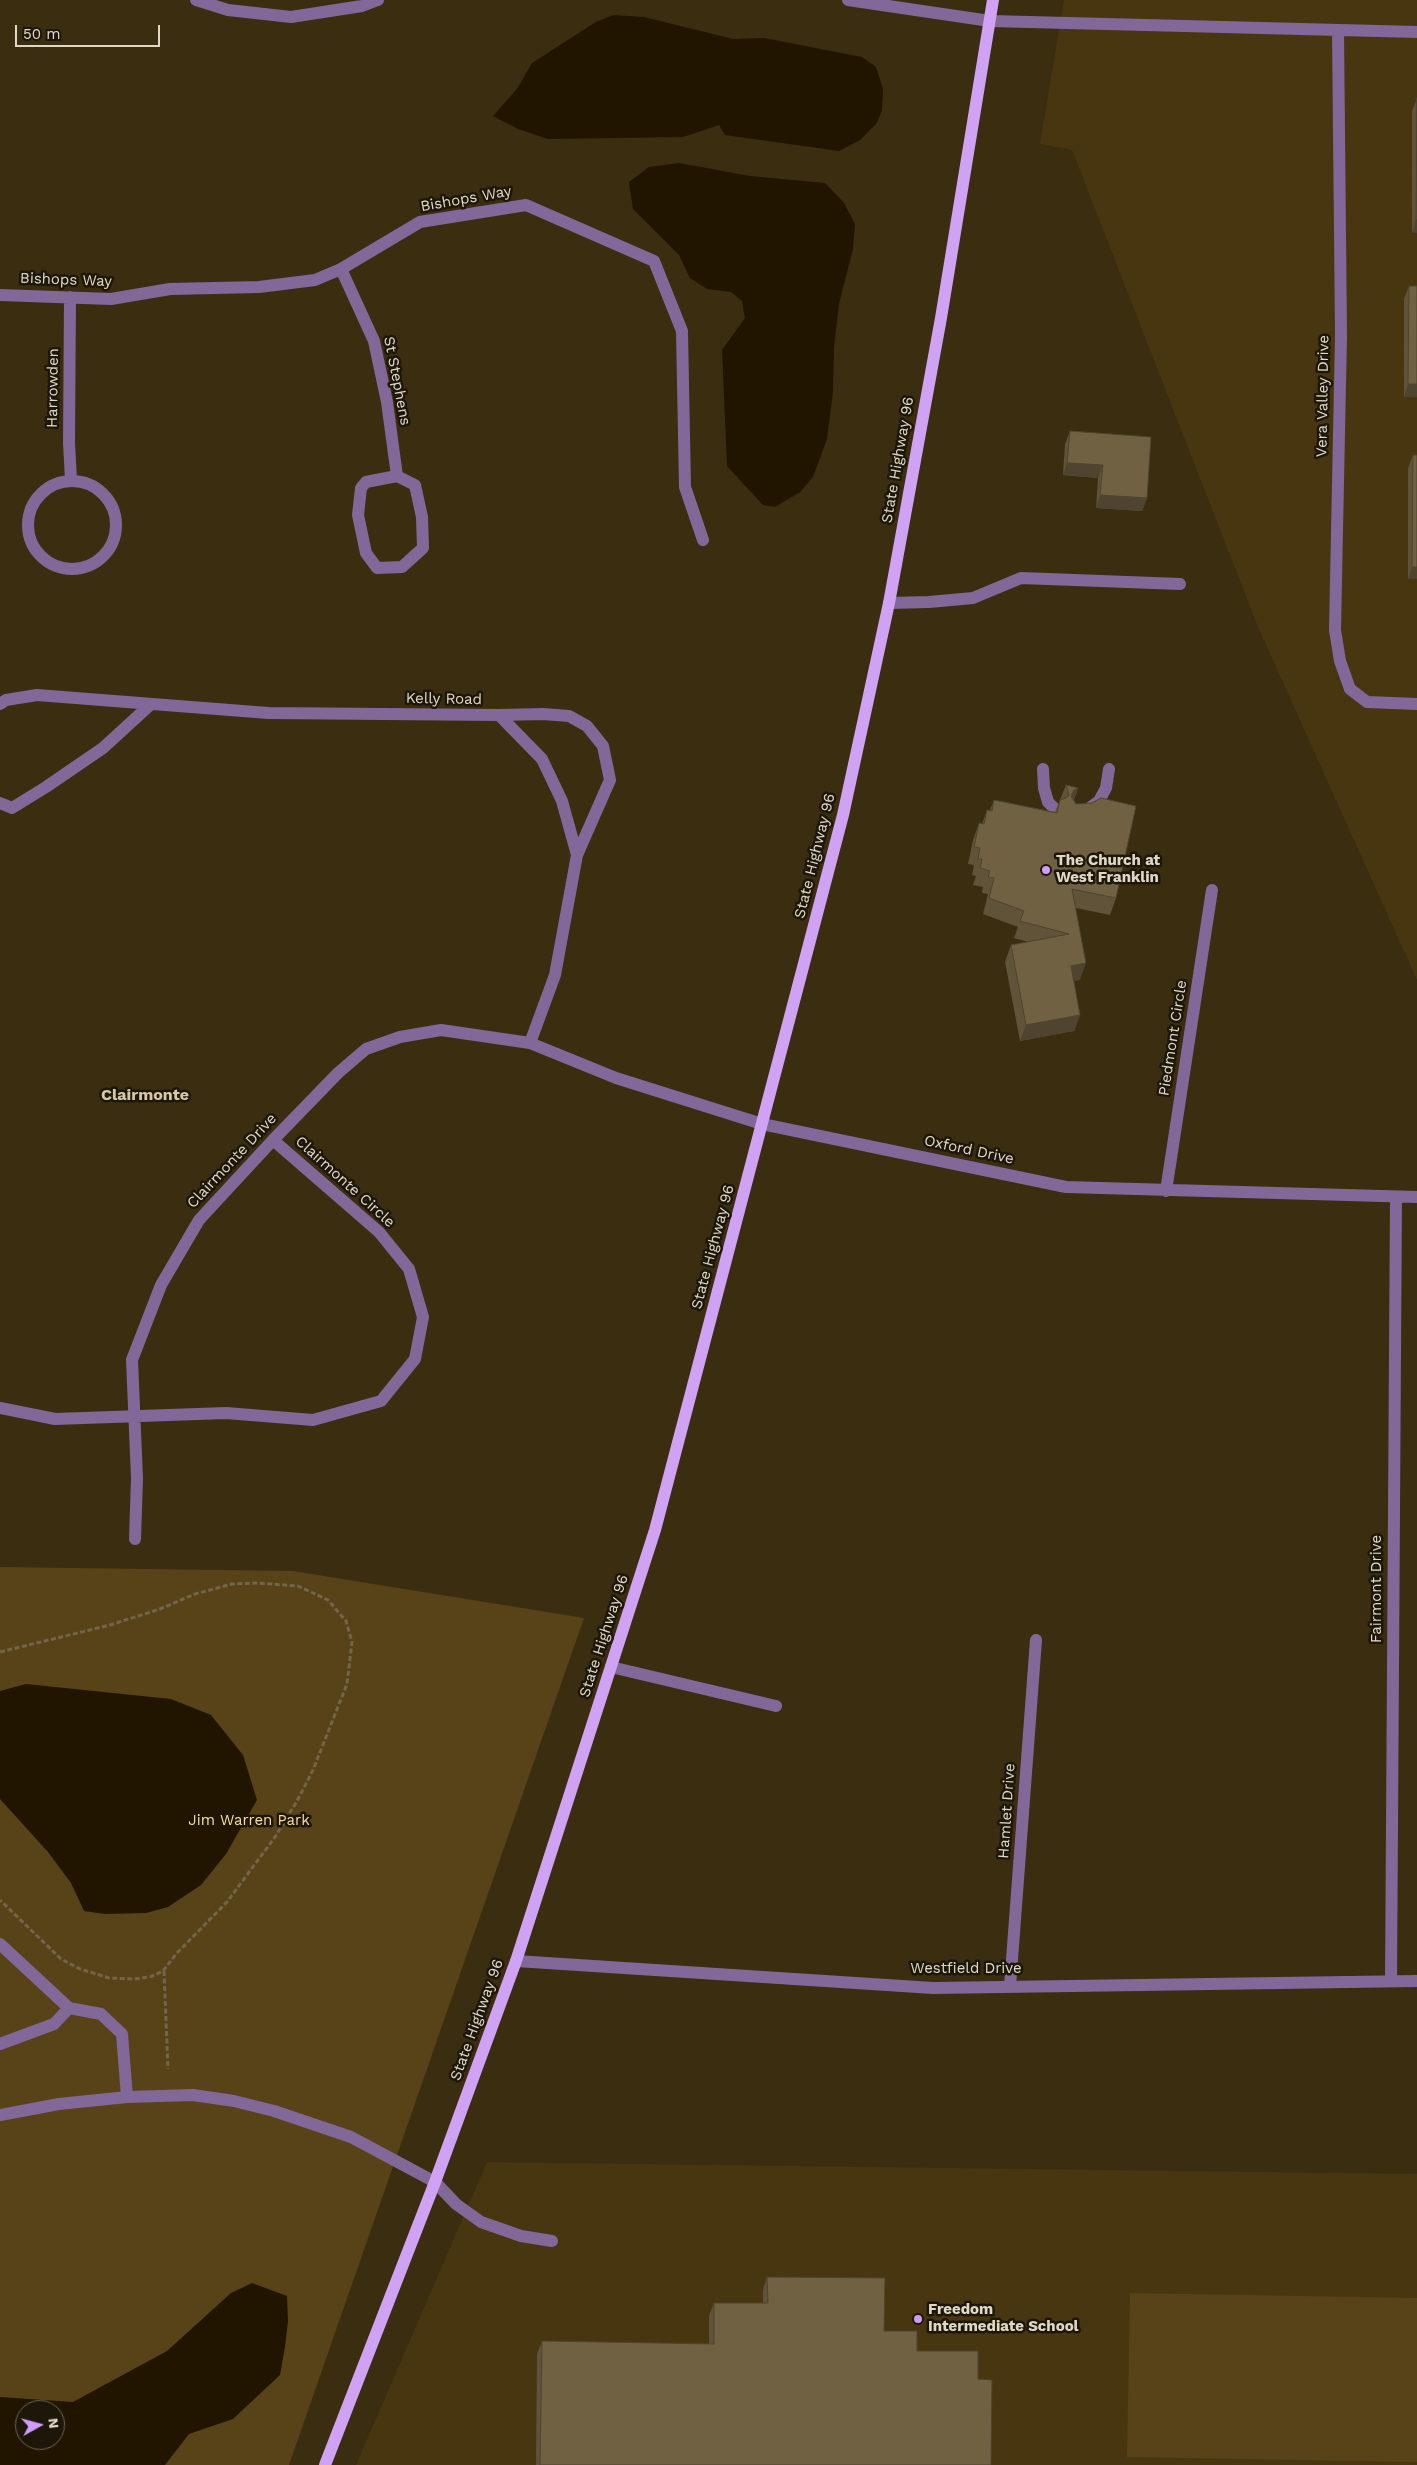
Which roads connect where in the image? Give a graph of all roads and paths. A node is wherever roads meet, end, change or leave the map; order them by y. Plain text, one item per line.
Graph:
1 (196, 0) edge
2 (378, 0) edge
3 (848, 0) edge
4 (992, 0) edge
5 (990, 22) junction
6 (1338, 30) junction
7 (1417, 32) edge
8 (341, 269) junction
9 (0, 294) edge
10 (70, 297) junction
11 (397, 476) junction
12 (71, 480) junction
13 (703, 540) dead end
14 (1180, 584) dead end
15 (888, 603) junction
16 (0, 704) edge
17 (151, 704) junction
18 (1417, 704) edge
19 (499, 715) junction
20 (1109, 769) dead end
21 (1043, 770) dead end
22 (0, 803) edge
23 (1055, 809) dead end
24 (1073, 814) edge
25 (577, 855) junction
26 (1212, 890) dead end
27 (530, 1043) junction
28 (762, 1124) junction
29 (273, 1140) junction
30 (1166, 1191) junction
31 (1396, 1197) junction
32 (1417, 1197) edge
33 (0, 1408) edge
34 (135, 1418) junction
35 (135, 1539) dead end
36 (1036, 1640) dead end
37 (0, 1652) edge
38 (611, 1667) junction
39 (776, 1706) dead end
40 (0, 1900) edge
41 (0, 1944) edge
42 (516, 1960) junction
43 (164, 1970) junction
44 (1391, 1981) junction
45 (1417, 1981) edge
46 (1010, 1986) junction
47 (69, 2008) junction
48 (0, 2044) edge
49 (168, 2069) dead end
50 (127, 2097) junction
51 (0, 2115) edge
52 (436, 2182) junction
53 (552, 2240) dead end
54 (325, 2465) edge

1 - 2 street
3 - 5 street
4 - 5 main road, State Highway 96
5 - 6 street
5 - 15 main road, State Highway 96
6 - 7 street
6 - 18 street, Vera Valley Drive
8 - 10 street, Bishops Way
8 - 11 street, St Stephens
8 - 13 street, Bishops Way
9 - 10 street, Bishops Way
10 - 12 street, Harrowden
11 - 11 street
12 - 12 street
14 - 15 street
15 - 28 main road, State Highway 96
16 - 17 street, Kelly Road
17 - 19 street, Kelly Road
17 - 22 street
19 - 25 street, Kelly Road
19 - 25 street
20 - 24 street
21 - 23 street
25 - 27 street, Kelly Road
26 - 30 street, Piedmont Circle
27 - 28 street, Oxford Drive
27 - 29 street, Clairmonte Drive
28 - 30 street, Oxford Drive
28 - 38 main road, State Highway 96
29 - 34 street, Clairmonte Drive
29 - 34 street, Clairmonte Circle
30 - 31 street, Oxford Drive
31 - 32 street, Oxford Drive
31 - 44 street, Fairmont Drive
33 - 34 street, Clairmonte Circle
34 - 35 street, Clairmonte Drive
36 - 46 street, Hamlet Drive
37 - 43 path
38 - 39 street
38 - 42 main road, State Highway 96
40 - 43 path
41 - 47 street
42 - 46 street, Westfield Drive
42 - 52 main road, State Highway 96
43 - 49 path
44 - 45 street, Westfield Drive
44 - 46 street, Westfield Drive
47 - 48 street
47 - 50 street
50 - 51 street
50 - 52 street
52 - 53 street
52 - 54 main road, State Highway 96

